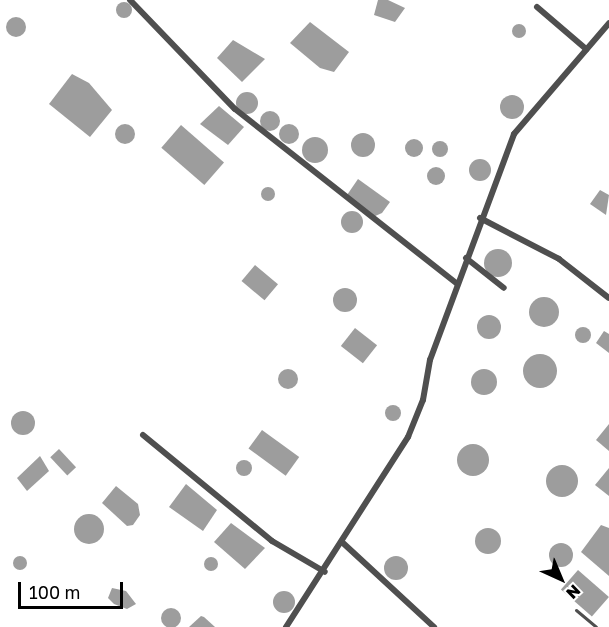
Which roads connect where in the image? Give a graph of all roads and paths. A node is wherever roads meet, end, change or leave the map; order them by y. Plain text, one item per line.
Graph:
1 (130, 0) edge
2 (537, 7) dead end
3 (609, 24) edge
4 (586, 49) junction
5 (480, 218) junction
6 (466, 258) junction
7 (457, 284) junction
8 (504, 288) dead end
9 (609, 298) edge
10 (143, 435) dead end
11 (343, 543) junction
12 (325, 572) junction
13 (576, 610) dead end
14 (286, 627) edge
15 (434, 627) edge
16 (596, 627) edge

1 - 7 street
2 - 4 street
3 - 4 street
4 - 5 street
5 - 6 street
5 - 9 street
6 - 7 street
6 - 8 street
7 - 11 street
10 - 12 street
11 - 12 street
11 - 15 street
12 - 14 street
13 - 16 lane

